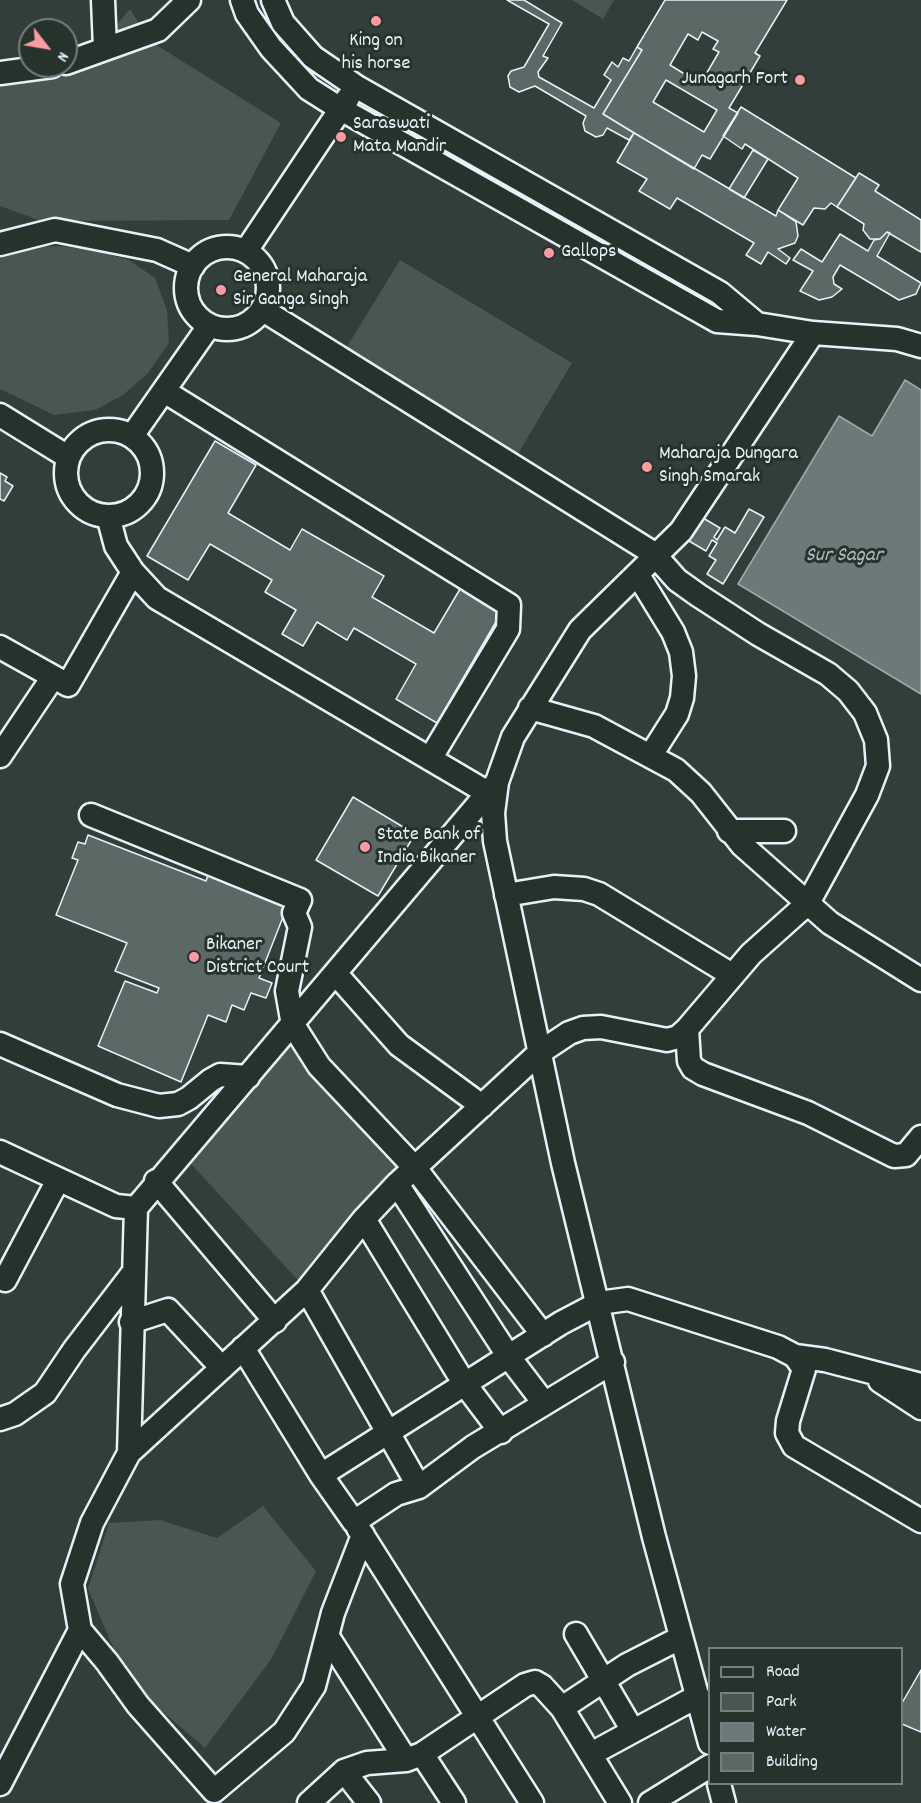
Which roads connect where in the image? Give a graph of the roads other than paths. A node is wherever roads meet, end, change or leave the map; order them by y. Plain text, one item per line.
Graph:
1 (103, 0) edge
2 (189, 0) edge
3 (242, 0) edge
4 (273, 0) edge
5 (105, 48) junction
6 (78, 58) edge
7 (18, 71) edge
8 (0, 73) edge
9 (357, 87) junction
10 (339, 108) junction
11 (1, 242) edge
12 (246, 251) junction
13 (193, 266) junction
14 (263, 310) junction
15 (757, 324) junction
16 (209, 326) junction
17 (813, 333) junction
18 (921, 346) edge
19 (164, 391) junction
20 (0, 415) edge
21 (132, 436) junction
22 (68, 457) junction
23 (108, 516) junction
24 (658, 557) junction
25 (133, 572) junction
26 (638, 575) junction
27 (0, 647) edge
28 (53, 677) junction
29 (530, 708) junction
30 (651, 755) junction
31 (0, 756) edge
32 (430, 759) junction
33 (493, 788) junction
34 (91, 814) dead end
35 (729, 831) junction
36 (784, 831) dead end
37 (506, 895) junction
38 (808, 903) junction
39 (336, 974) junction
40 (732, 975) junction
41 (921, 980) edge
42 (293, 1025) junction
43 (687, 1029) junction
44 (0, 1044) edge
45 (539, 1053) junction
46 (248, 1077) junction
47 (482, 1106) junction
48 (921, 1137) edge
49 (2, 1158) edge
50 (415, 1168) junction
51 (58, 1180) junction
52 (156, 1181) junction
53 (397, 1184) junction
54 (136, 1208) junction
55 (364, 1219) junction
56 (133, 1273) junction
57 (2, 1282) edge
58 (307, 1290) junction
59 (599, 1303) junction
60 (275, 1321) junction
61 (131, 1322) junction
62 (543, 1335) junction
63 (243, 1348) junction
64 (795, 1356) junction
65 (508, 1357) junction
66 (613, 1362) junction
67 (222, 1368) junction
68 (864, 1371) junction
69 (464, 1383) junction
70 (921, 1385) edge
71 (544, 1403) junction
72 (921, 1408) edge
73 (0, 1419) edge
74 (501, 1432) junction
75 (387, 1433) junction
76 (129, 1454) junction
77 (321, 1475) junction
78 (419, 1486) junction
79 (921, 1521) edge
80 (359, 1528) junction
81 (80, 1630) junction
82 (576, 1634) dead end
83 (328, 1637) junction
84 (680, 1638) junction
85 (603, 1680) junction
86 (698, 1696) junction
87 (562, 1708) junction
88 (480, 1718) junction
89 (633, 1731) junction
90 (708, 1735) edge
91 (591, 1755) junction
92 (414, 1757) junction
93 (708, 1767) edge
94 (344, 1771) junction
95 (0, 1784) edge
96 (719, 1785) edge
97 (219, 1797) edge
98 (309, 1803) edge
99 (369, 1803) edge
100 (453, 1803) edge
101 (532, 1803) edge
102 (620, 1803) edge
103 (650, 1803) edge
104 (724, 1803) edge

1 - 5 street
2 - 5 street
3 - 10 street
4 - 9 street
5 - 6 street
7 - 8 street
9 - 10 street
9 - 15 street
10 - 12 street
10 - 15 street
11 - 13 street
12 - 13 street
12 - 14 street
13 - 16 street
14 - 16 street
14 - 24 street
15 - 17 street
16 - 19 street
17 - 18 street
17 - 24 street
19 - 21 street
19 - 32 street
20 - 22 street
21 - 22 street
21 - 23 street
22 - 23 street
23 - 25 street
24 - 26 street
24 - 38 street
25 - 28 street
25 - 32 street
26 - 29 street
26 - 30 street
27 - 28 street
28 - 31 street
29 - 30 street
29 - 33 street
30 - 35 street
32 - 33 street
33 - 37 street
33 - 39 street
34 - 42 street
35 - 36 street
35 - 38 street
37 - 40 street
37 - 45 street
38 - 40 street
38 - 41 street
39 - 42 street
39 - 47 street
40 - 43 street
42 - 46 street
42 - 50 street
43 - 45 street
43 - 48 street
44 - 46 street
45 - 47 street
45 - 59 street
46 - 52 street
47 - 50 street
49 - 51 street
50 - 53 street
50 - 62 street
51 - 54 street
51 - 57 street
52 - 54 street
52 - 60 street
53 - 55 street
53 - 65 street
54 - 56 street
55 - 58 street
55 - 69 street
56 - 61 street
56 - 73 street
58 - 60 street
58 - 75 street
59 - 62 street
59 - 64 street
59 - 66 street
60 - 63 street
61 - 67 street
61 - 76 street
62 - 65 street
63 - 67 street
63 - 77 street
64 - 68 street
64 - 79 street
65 - 69 street
65 - 71 street
66 - 71 street
66 - 84 street
67 - 76 street
68 - 70 street
68 - 72 street
69 - 74 street
69 - 75 street
71 - 74 street
74 - 78 street
75 - 77 street
75 - 78 street
76 - 81 street
77 - 80 street
78 - 80 street
80 - 83 street
80 - 88 street
81 - 95 street
81 - 97 street
82 - 85 street
83 - 92 street
83 - 97 street
84 - 85 street
84 - 86 street
85 - 87 street
85 - 89 street
86 - 89 street
86 - 90 street
87 - 88 street
87 - 91 street
88 - 92 street
88 - 101 street
89 - 91 street
91 - 102 street
92 - 94 street
92 - 100 street
93 - 103 street
94 - 98 street
94 - 99 street
96 - 104 street

